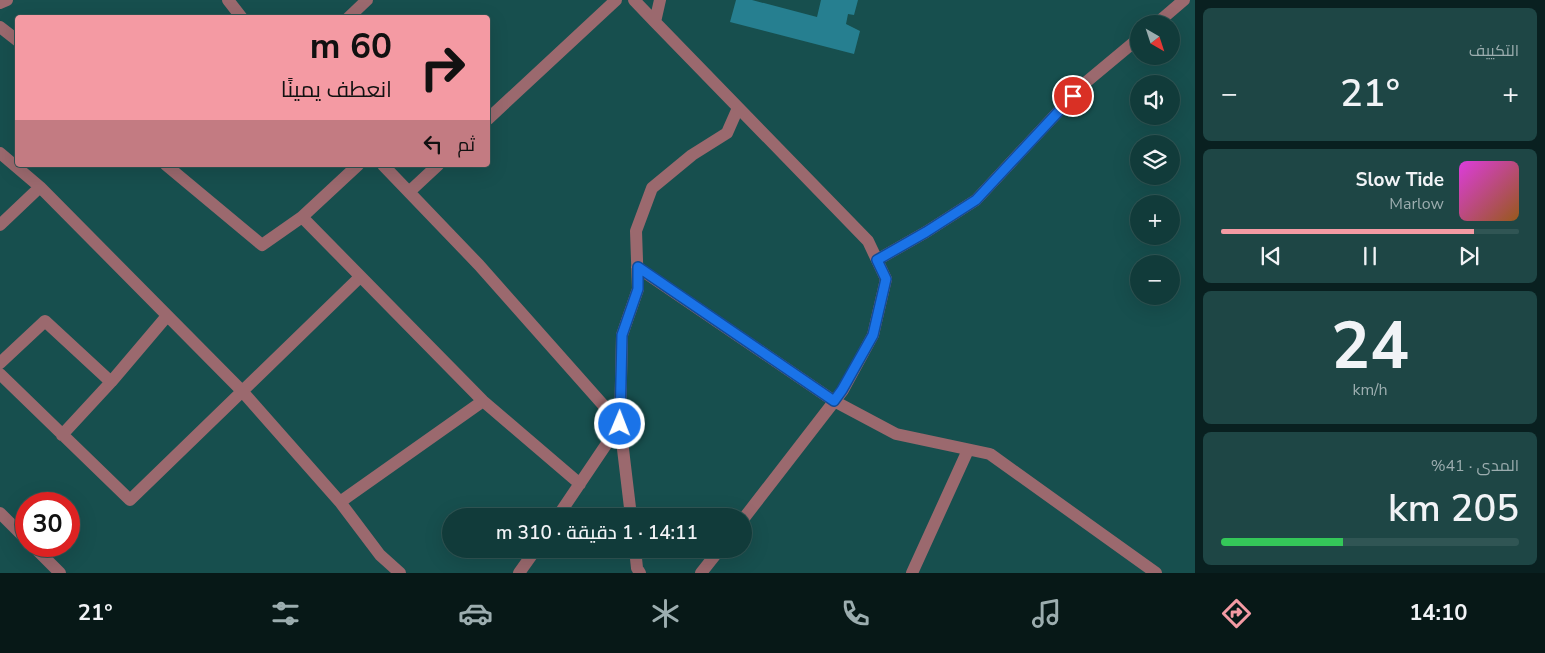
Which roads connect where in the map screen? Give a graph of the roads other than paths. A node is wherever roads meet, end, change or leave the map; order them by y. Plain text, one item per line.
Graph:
1 (7, 0) edge
2 (228, 0) edge
3 (367, 0) edge
4 (616, 0) edge
5 (634, 0) edge
6 (660, 0) edge
7 (1184, 0) edge
8 (0, 3) edge
9 (240, 15) edge
10 (351, 15) edge
11 (1166, 15) edge
12 (655, 22) junction
13 (0, 27) edge
14 (15, 39) edge
15 (1130, 46) edge
16 (738, 108) junction
17 (490, 117) edge
18 (0, 153) edge
19 (15, 166) edge
20 (16, 167) edge
21 (168, 167) edge
22 (356, 167) edge
23 (385, 167) edge
24 (436, 167) edge
25 (40, 187) junction
26 (409, 192) junction
27 (302, 217) junction
28 (0, 225) edge
29 (877, 260) junction
30 (638, 267) junction
31 (360, 277) junction
32 (167, 316) junction
33 (0, 364) edge
34 (0, 374) edge
35 (111, 382) junction
36 (242, 391) junction
37 (483, 401) junction
38 (834, 401) junction
39 (620, 424) junction
40 (62, 435) junction
41 (968, 450) junction
42 (580, 484) junction
43 (340, 502) junction
44 (564, 508) edge
45 (630, 508) edge
46 (752, 508) edge
47 (0, 513) edge
48 (15, 528) edge
49 (45, 557) edge
50 (530, 558) edge
51 (636, 558) edge
52 (713, 558) edge
53 (60, 573) edge
54 (400, 573) edge
55 (519, 573) edge
56 (640, 573) edge
57 (701, 573) edge
58 (912, 573) edge
59 (1156, 573) edge

1 - 8 street
2 - 9 street
3 - 10 street
4 - 17 street
5 - 12 street
6 - 12 street
7 - 11 street
12 - 16 street
13 - 14 street
15 - 29 street
16 - 29 street
16 - 30 street
18 - 19 street
20 - 25 street
21 - 27 street
22 - 27 street
23 - 26 street
24 - 26 street
25 - 28 street
25 - 32 street
26 - 39 street
27 - 31 street
29 - 38 street
30 - 38 street
30 - 39 street
31 - 36 street
31 - 37 street
32 - 35 street
32 - 36 street
33 - 35 street
34 - 40 street
35 - 40 street
36 - 40 street
36 - 43 street
37 - 42 street
37 - 43 street
38 - 41 street
38 - 46 street
39 - 42 street
39 - 45 street
41 - 58 street
41 - 59 street
42 - 44 street
43 - 54 street
47 - 48 street
49 - 53 street
50 - 55 street
51 - 56 street
52 - 57 street

